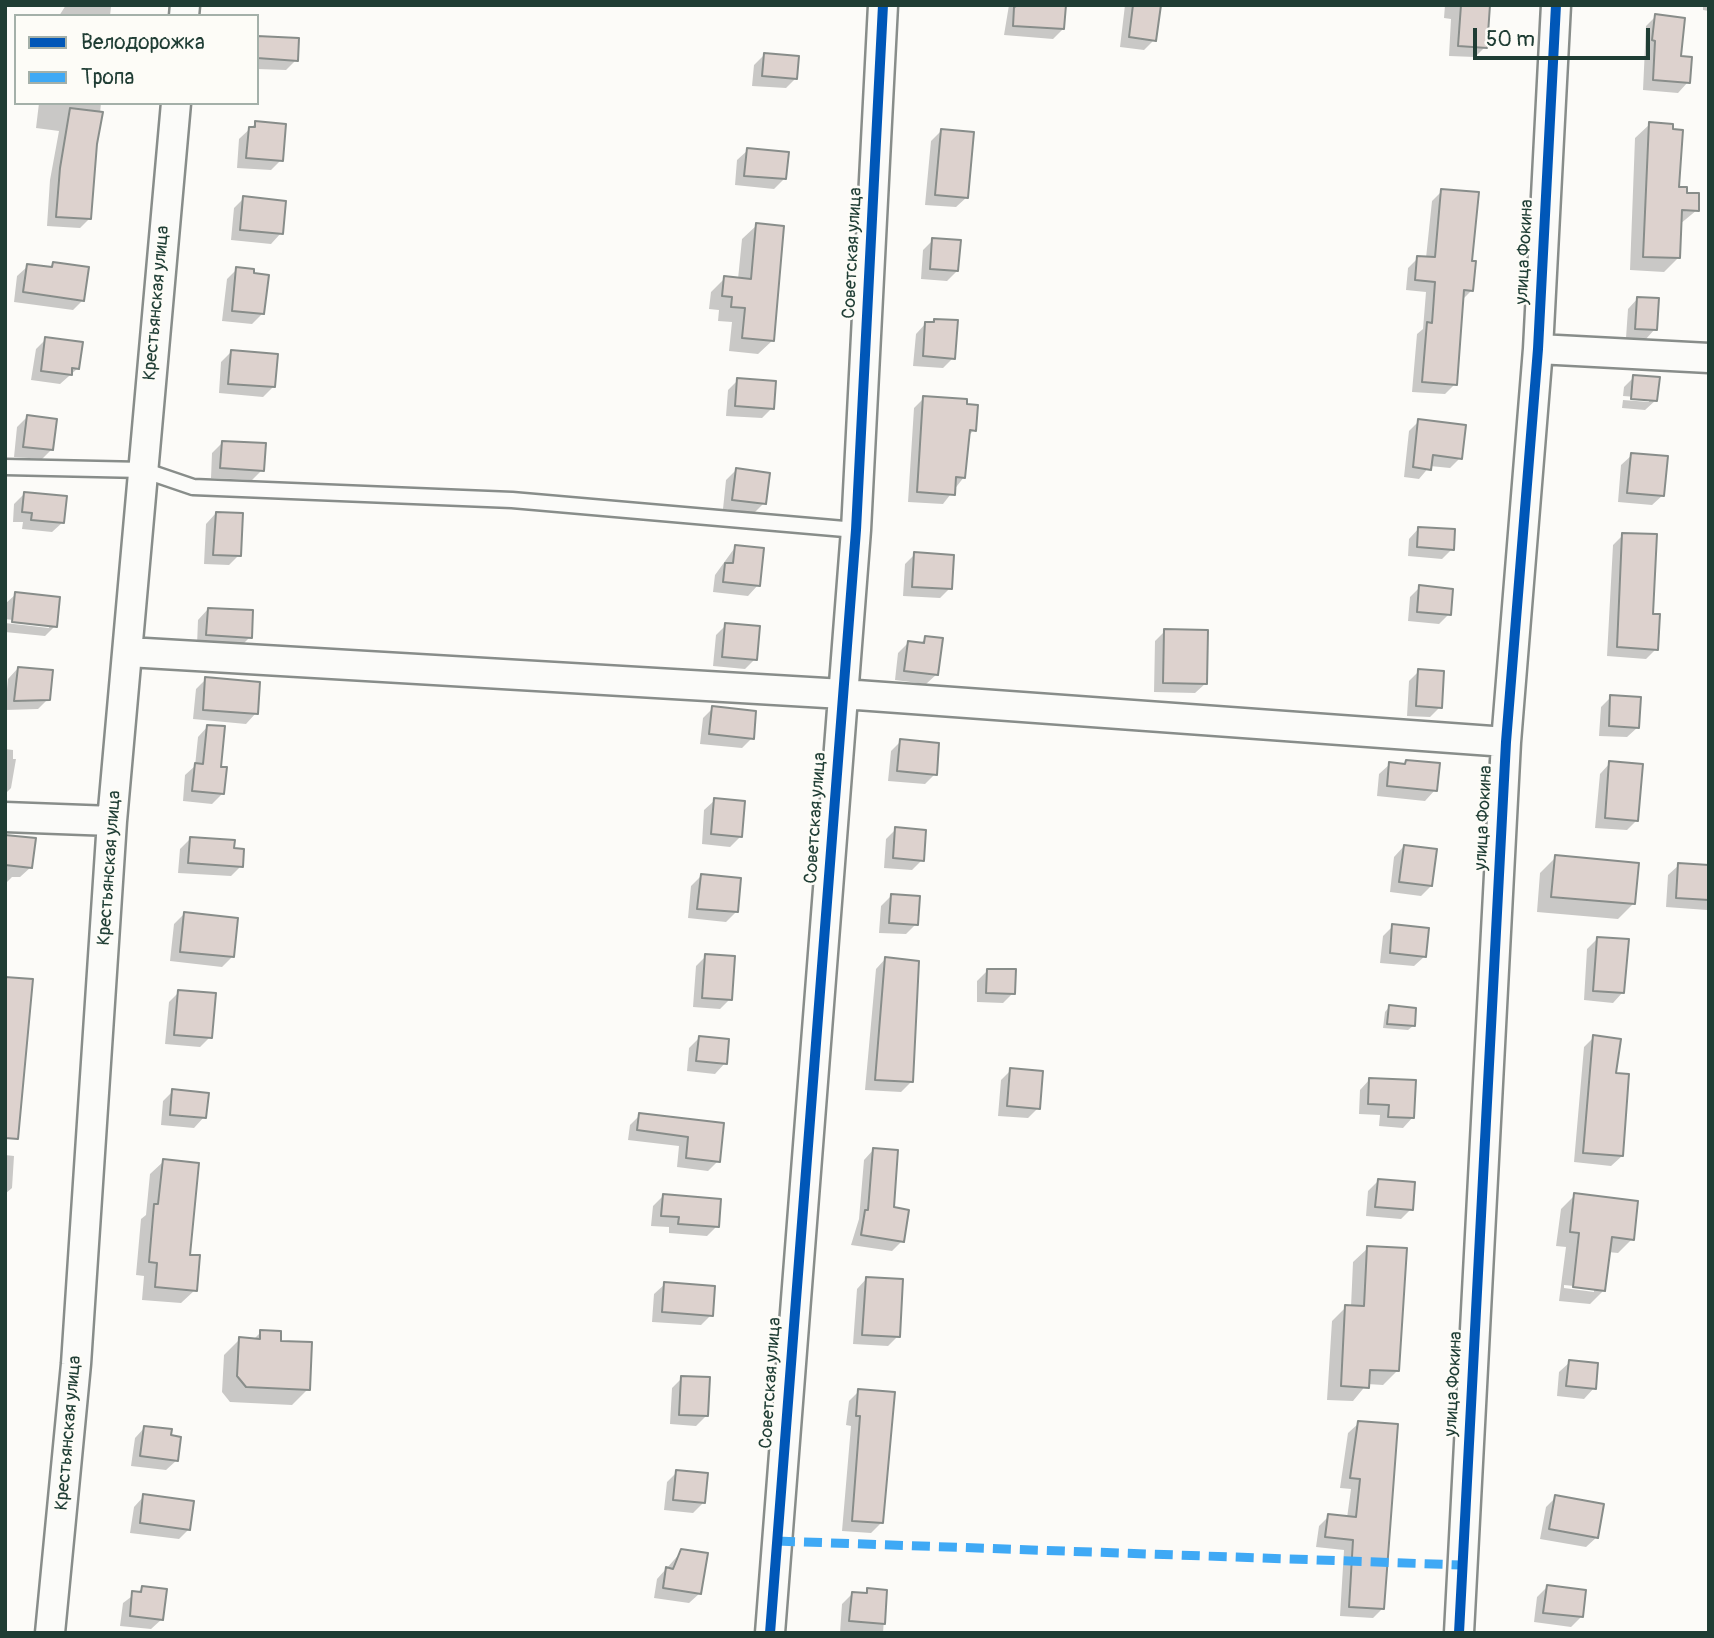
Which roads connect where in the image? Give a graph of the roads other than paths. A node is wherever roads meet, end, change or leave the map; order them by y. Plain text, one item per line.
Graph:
1 (883, 5) edge
2 (1556, 5) edge
3 (176, 105) edge
4 (1538, 349) junction
5 (1709, 358) edge
6 (5, 467) edge
7 (143, 470) junction
8 (856, 530) junction
9 (128, 652) junction
10 (843, 694) junction
11 (1506, 742) junction
12 (5, 817) edge
13 (112, 821) junction
14 (50, 1633) edge
15 (770, 1633) edge
16 (1459, 1633) edge

1 - 8 street, Советская улица
2 - 4 street, улица Фокина
3 - 7 street, Крестьянская улица
4 - 5 street
4 - 11 street, улица Фокина
6 - 7 lane
7 - 8 lane
7 - 9 street, Крестьянская улица
8 - 10 street, Советская улица
9 - 10 street
9 - 13 street, Крестьянская улица
10 - 11 street
10 - 15 street, Советская улица
11 - 16 street, улица Фокина
12 - 13 street
13 - 14 street, Крестьянская улица

